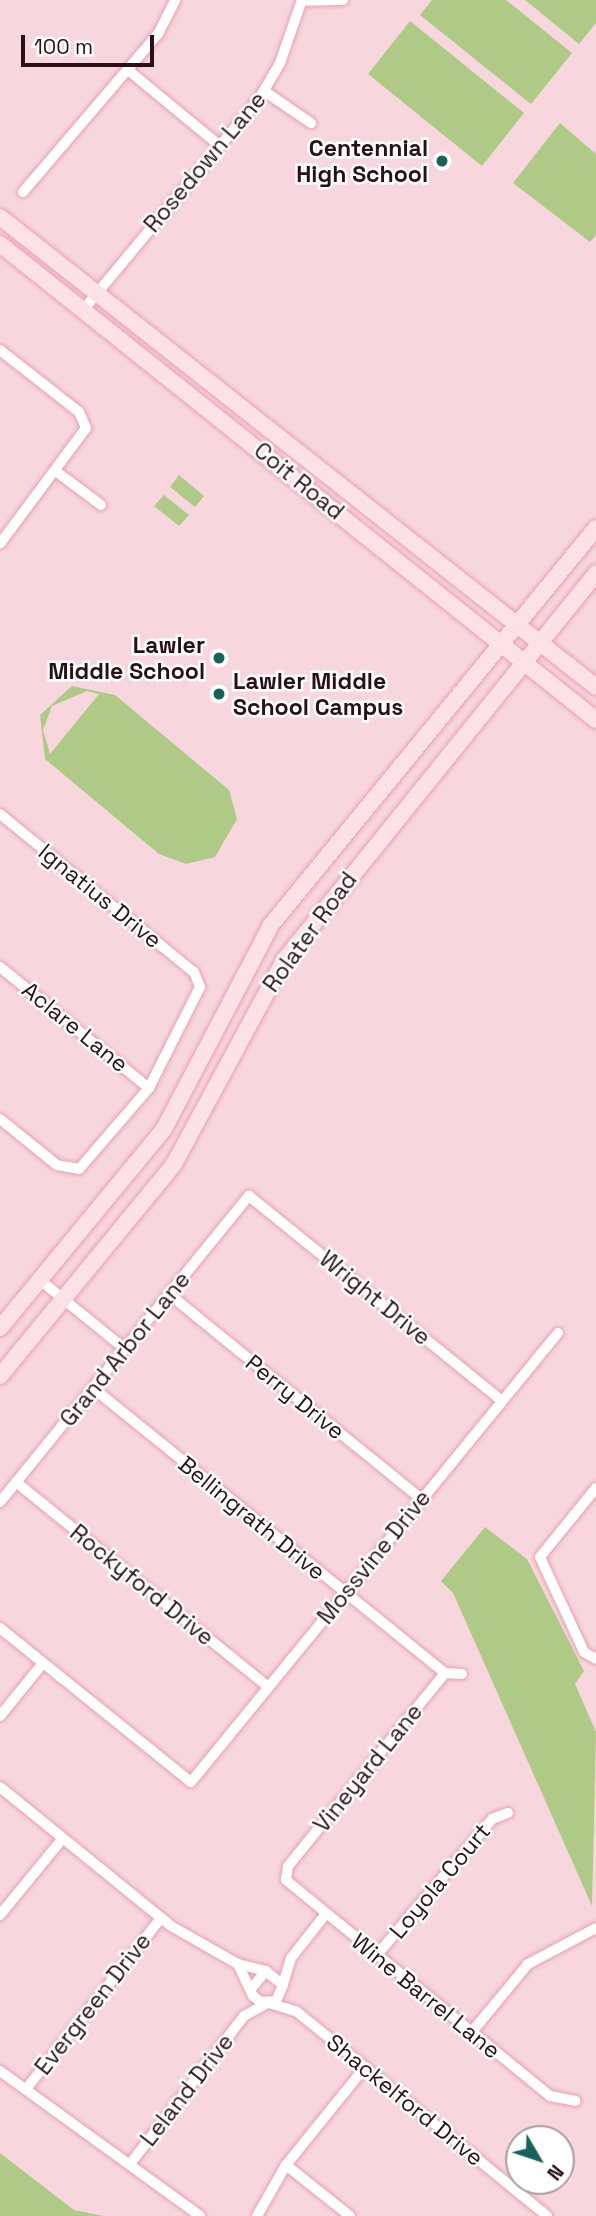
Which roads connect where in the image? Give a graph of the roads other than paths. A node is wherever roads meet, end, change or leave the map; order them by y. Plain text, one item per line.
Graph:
1 (175, 0) edge
2 (302, 0) edge
3 (343, 0) edge
4 (128, 70) junction
5 (264, 91) junction
6 (311, 123) dead end
7 (219, 145) junction
8 (23, 192) dead end
9 (0, 217) edge
10 (0, 244) edge
11 (97, 293) junction
12 (83, 310) junction
13 (1, 352) edge
14 (266, 427) junction
15 (253, 444) junction
16 (57, 472) junction
17 (101, 505) dead end
18 (596, 528) edge
19 (0, 544) edge
20 (596, 573) edge
21 (516, 623) junction
22 (539, 641) junction
23 (501, 642) junction
24 (524, 660) junction
25 (596, 687) edge
26 (596, 720) edge
27 (372, 801) junction
28 (0, 814) edge
29 (395, 821) junction
30 (265, 936) junction
31 (289, 953) junction
32 (0, 967) edge
33 (149, 1088) junction
34 (0, 1119) edge
35 (249, 1196) joint
36 (40, 1280) junction
37 (169, 1294) junction
38 (64, 1298) junction
39 (0, 1328) edge
40 (558, 1334) dead end
41 (125, 1349) junction
42 (0, 1376) edge
43 (93, 1388) junction
44 (501, 1401) junction
45 (16, 1482) junction
46 (596, 1488) edge
47 (421, 1499) junction
48 (0, 1502) edge
49 (344, 1593) junction
50 (0, 1628) edge
51 (595, 1659) edge
52 (43, 1663) junction
53 (446, 1673) junction
54 (462, 1674) dead end
55 (268, 1687) junction
56 (0, 1716) edge
57 (0, 1787) edge
58 (509, 1814) dead end
59 (63, 1838) junction
60 (285, 1877) joint
61 (0, 1915) edge
62 (326, 1915) junction
63 (161, 1918) junction
64 (596, 1928) edge
65 (376, 1956) junction
66 (291, 1958) junction
67 (238, 1964) junction
68 (267, 1971) junction
69 (283, 1985) junction
70 (251, 1990) junction
71 (268, 2003) junction
72 (296, 2011) junction
73 (244, 2016) junction
74 (471, 2033) junction
75 (365, 2067) junction
76 (0, 2071) edge
77 (26, 2089) junction
78 (576, 2101) dead end
79 (130, 2164) junction
80 (286, 2165) junction
81 (200, 2216) edge
82 (257, 2216) edge
83 (350, 2216) edge
84 (547, 2216) edge

1 - 4 street
2 - 3 street
2 - 5 street, Rosedown Lane
4 - 7 street
4 - 8 street
5 - 6 street
5 - 7 street, Rosedown Lane
7 - 11 street, Rosedown Lane
9 - 11 main road, Coit Road
10 - 12 main road, Coit Road
11 - 12 street, Rosedown Lane
11 - 14 main road, Coit Road
12 - 15 main road, Coit Road
13 - 16 street
14 - 15 main road
14 - 21 main road, Coit Road
15 - 23 main road, Coit Road
16 - 17 street
16 - 19 street
18 - 21 main road, Rolater Road
20 - 22 main road, Rolater Road
21 - 22 main road, Coit Road
21 - 23 main road, Rolater Road
22 - 24 main road, Rolater Road
22 - 25 main road, Coit Road
23 - 24 main road, Coit Road
23 - 27 main road, Rolater Road
24 - 26 main road, Coit Road
24 - 29 main road, Rolater Road
27 - 29 main road
27 - 30 main road, Rolater Road
28 - 33 street, Ignatius Drive
29 - 31 main road, Rolater Road
30 - 31 main road
30 - 36 main road, Rolater Road
31 - 38 main road, Rolater Road
32 - 33 street, Aclare Lane
33 - 34 street
35 - 37 street, Grand Arbor Lane
35 - 44 street, Wright Drive
36 - 38 street
36 - 39 main road, Rolater Road
37 - 41 street, Grand Arbor Lane
37 - 47 street, Perry Drive
38 - 41 street
38 - 42 main road, Rolater Road
40 - 44 street, Mossvine Drive
41 - 43 street, Grand Arbor Lane
43 - 45 street, Grand Arbor Lane
43 - 49 street, Bellingrath Drive
44 - 47 street, Mossvine Drive
45 - 48 street, Grand Arbor Lane
45 - 55 street, Rockyford Drive
46 - 51 street
47 - 49 street, Mossvine Drive
49 - 53 street, Bellingrath Drive
49 - 55 street, Mossvine Drive
50 - 52 street
52 - 55 street, Mossvine Drive
52 - 56 street
53 - 54 street
53 - 60 street, Vineyard Lane
57 - 59 street
58 - 65 street, Loyola Court
59 - 61 street
59 - 63 street
60 - 62 street, Wine Barrel Lane
62 - 65 street, Wine Barrel Lane
62 - 66 street
63 - 67 street
63 - 77 street, Evergreen Drive
64 - 74 street
65 - 74 street, Wine Barrel Lane
66 - 68 street
66 - 69 street
67 - 68 street
67 - 70 street
68 - 69 street
68 - 70 street
69 - 71 street
69 - 72 street, Shackelford Drive
70 - 71 street
70 - 73 street, Leland Drive
71 - 72 street, Shackelford Drive
71 - 73 street, Leland Drive
72 - 75 street, Shackelford Drive
73 - 79 street, Leland Drive
74 - 78 street, Wine Barrel Lane
75 - 80 street
75 - 84 street, Shackelford Drive
76 - 77 street
77 - 79 street
79 - 81 street
80 - 82 street
80 - 83 street

